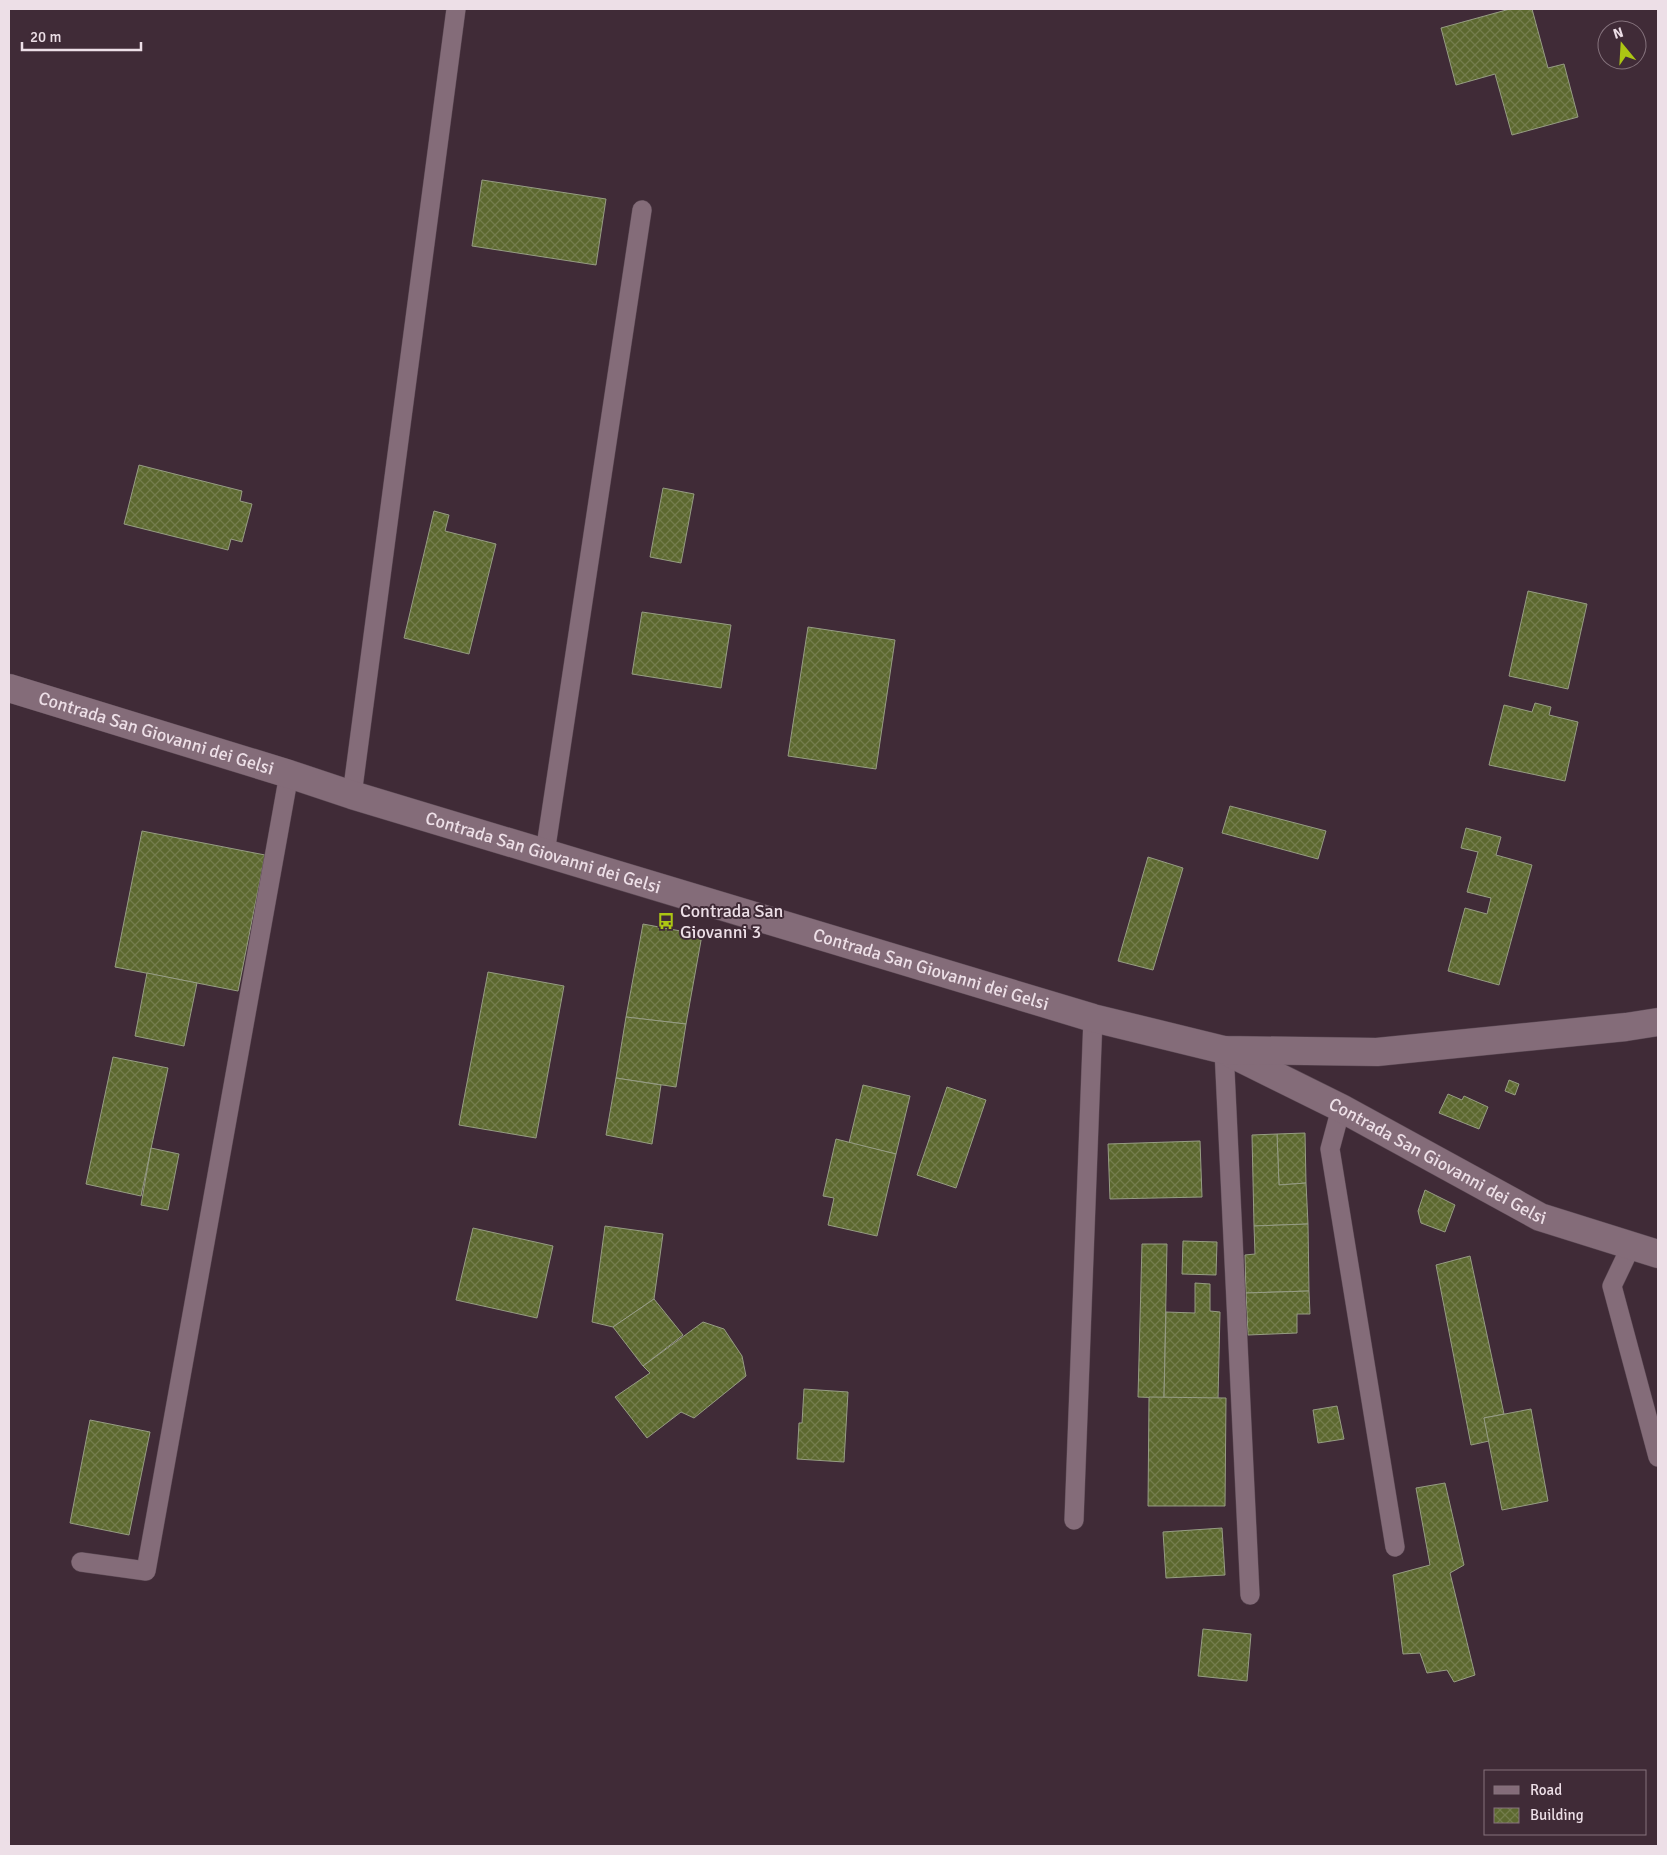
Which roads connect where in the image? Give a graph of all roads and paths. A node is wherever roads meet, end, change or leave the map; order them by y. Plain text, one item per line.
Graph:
1 (456, 9) edge
2 (642, 210) dead end
3 (9, 688) edge
4 (289, 774) junction
5 (352, 795) junction
6 (545, 853) junction
7 (1093, 1018) junction
8 (1658, 1022) edge
9 (1224, 1050) junction
10 (1341, 1108) junction
11 (1631, 1246) junction
12 (1658, 1254) edge
13 (1658, 1457) edge
14 (1074, 1520) dead end
15 (1395, 1547) dead end
16 (81, 1562) dead end
17 (1250, 1596) dead end

1 - 5 lane
2 - 6 lane
3 - 4 main road, Contrada San Giovanni dei Gelsi
4 - 5 main road, Contrada San Giovanni dei Gelsi
4 - 16 lane
5 - 6 main road, Contrada San Giovanni dei Gelsi
6 - 7 main road, Contrada San Giovanni dei Gelsi
7 - 9 main road, Contrada San Giovanni dei Gelsi
7 - 14 lane
8 - 9 main road, Contrada San Giovanni dei Gelsi
9 - 10 main road, Contrada San Giovanni dei Gelsi
9 - 17 lane
10 - 11 main road, Contrada San Giovanni dei Gelsi
10 - 15 lane
11 - 12 main road, Contrada San Giovanni dei Gelsi
11 - 13 lane

